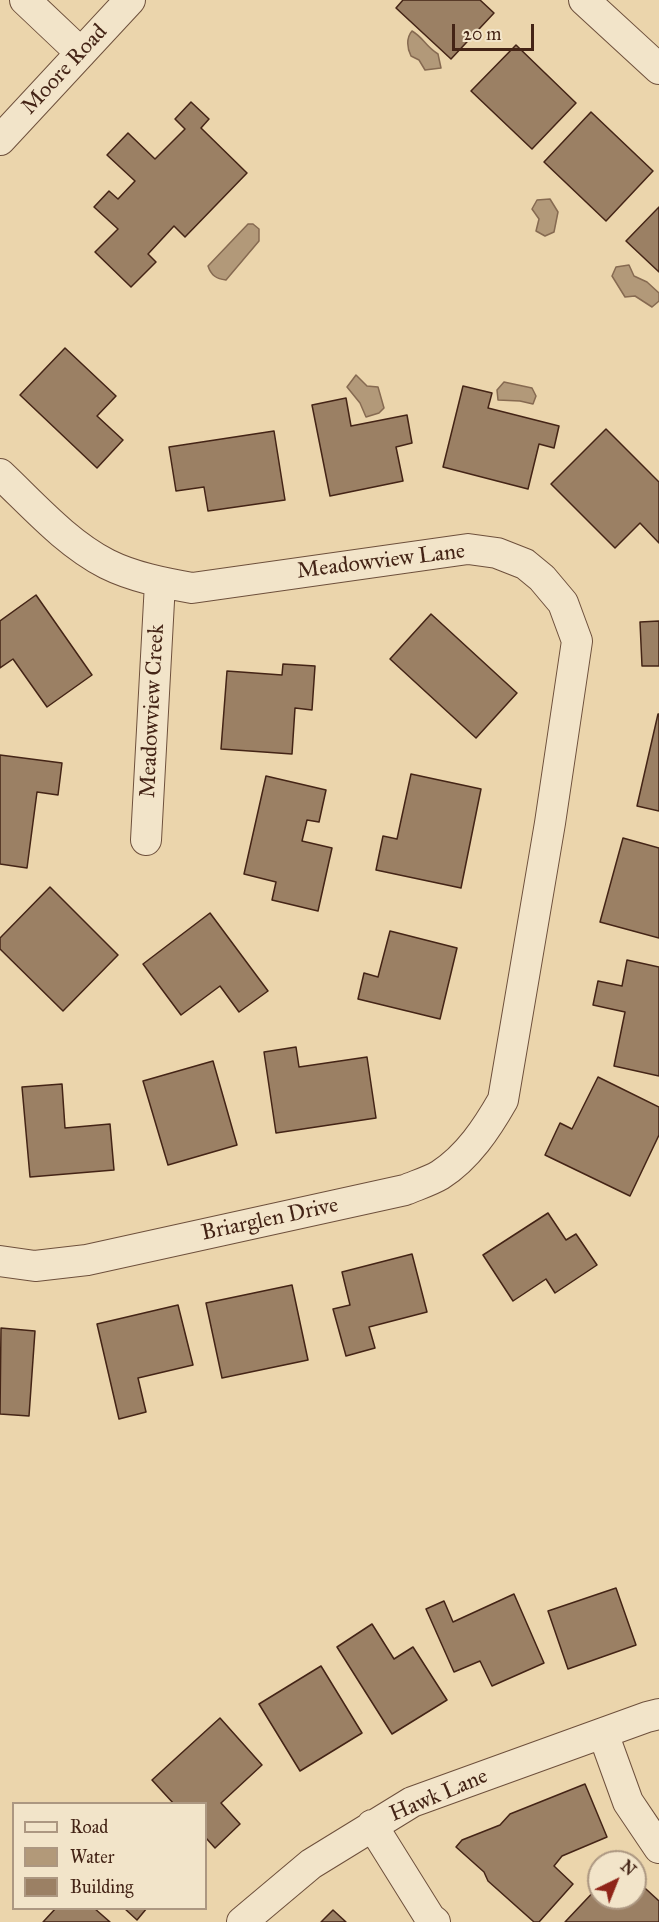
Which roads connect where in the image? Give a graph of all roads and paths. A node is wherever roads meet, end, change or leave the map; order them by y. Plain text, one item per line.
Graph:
1 (25, 0) edge
2 (130, 0) edge
3 (584, 0) edge
4 (81, 53) junction
5 (659, 69) edge
6 (0, 140) edge
7 (0, 474) edge
8 (160, 583) junction
9 (146, 840) dead end
10 (503, 1100) joint
11 (0, 1261) edge
12 (659, 1714) edge
13 (603, 1733) junction
14 (372, 1825) junction
15 (659, 1848) edge
16 (242, 1922) edge
17 (435, 1922) edge

1 - 4 street
2 - 4 street, Moore Road
3 - 5 street
4 - 6 street, Moore Road
7 - 8 street, Meadowview Lane
8 - 9 street, Meadowview Creek
8 - 10 street, Meadowview Lane
10 - 11 street, Briarglen Drive
12 - 13 street, Hawk Lane
13 - 14 street, Hawk Lane
13 - 15 street
14 - 16 street, Hawk Lane
14 - 17 street

